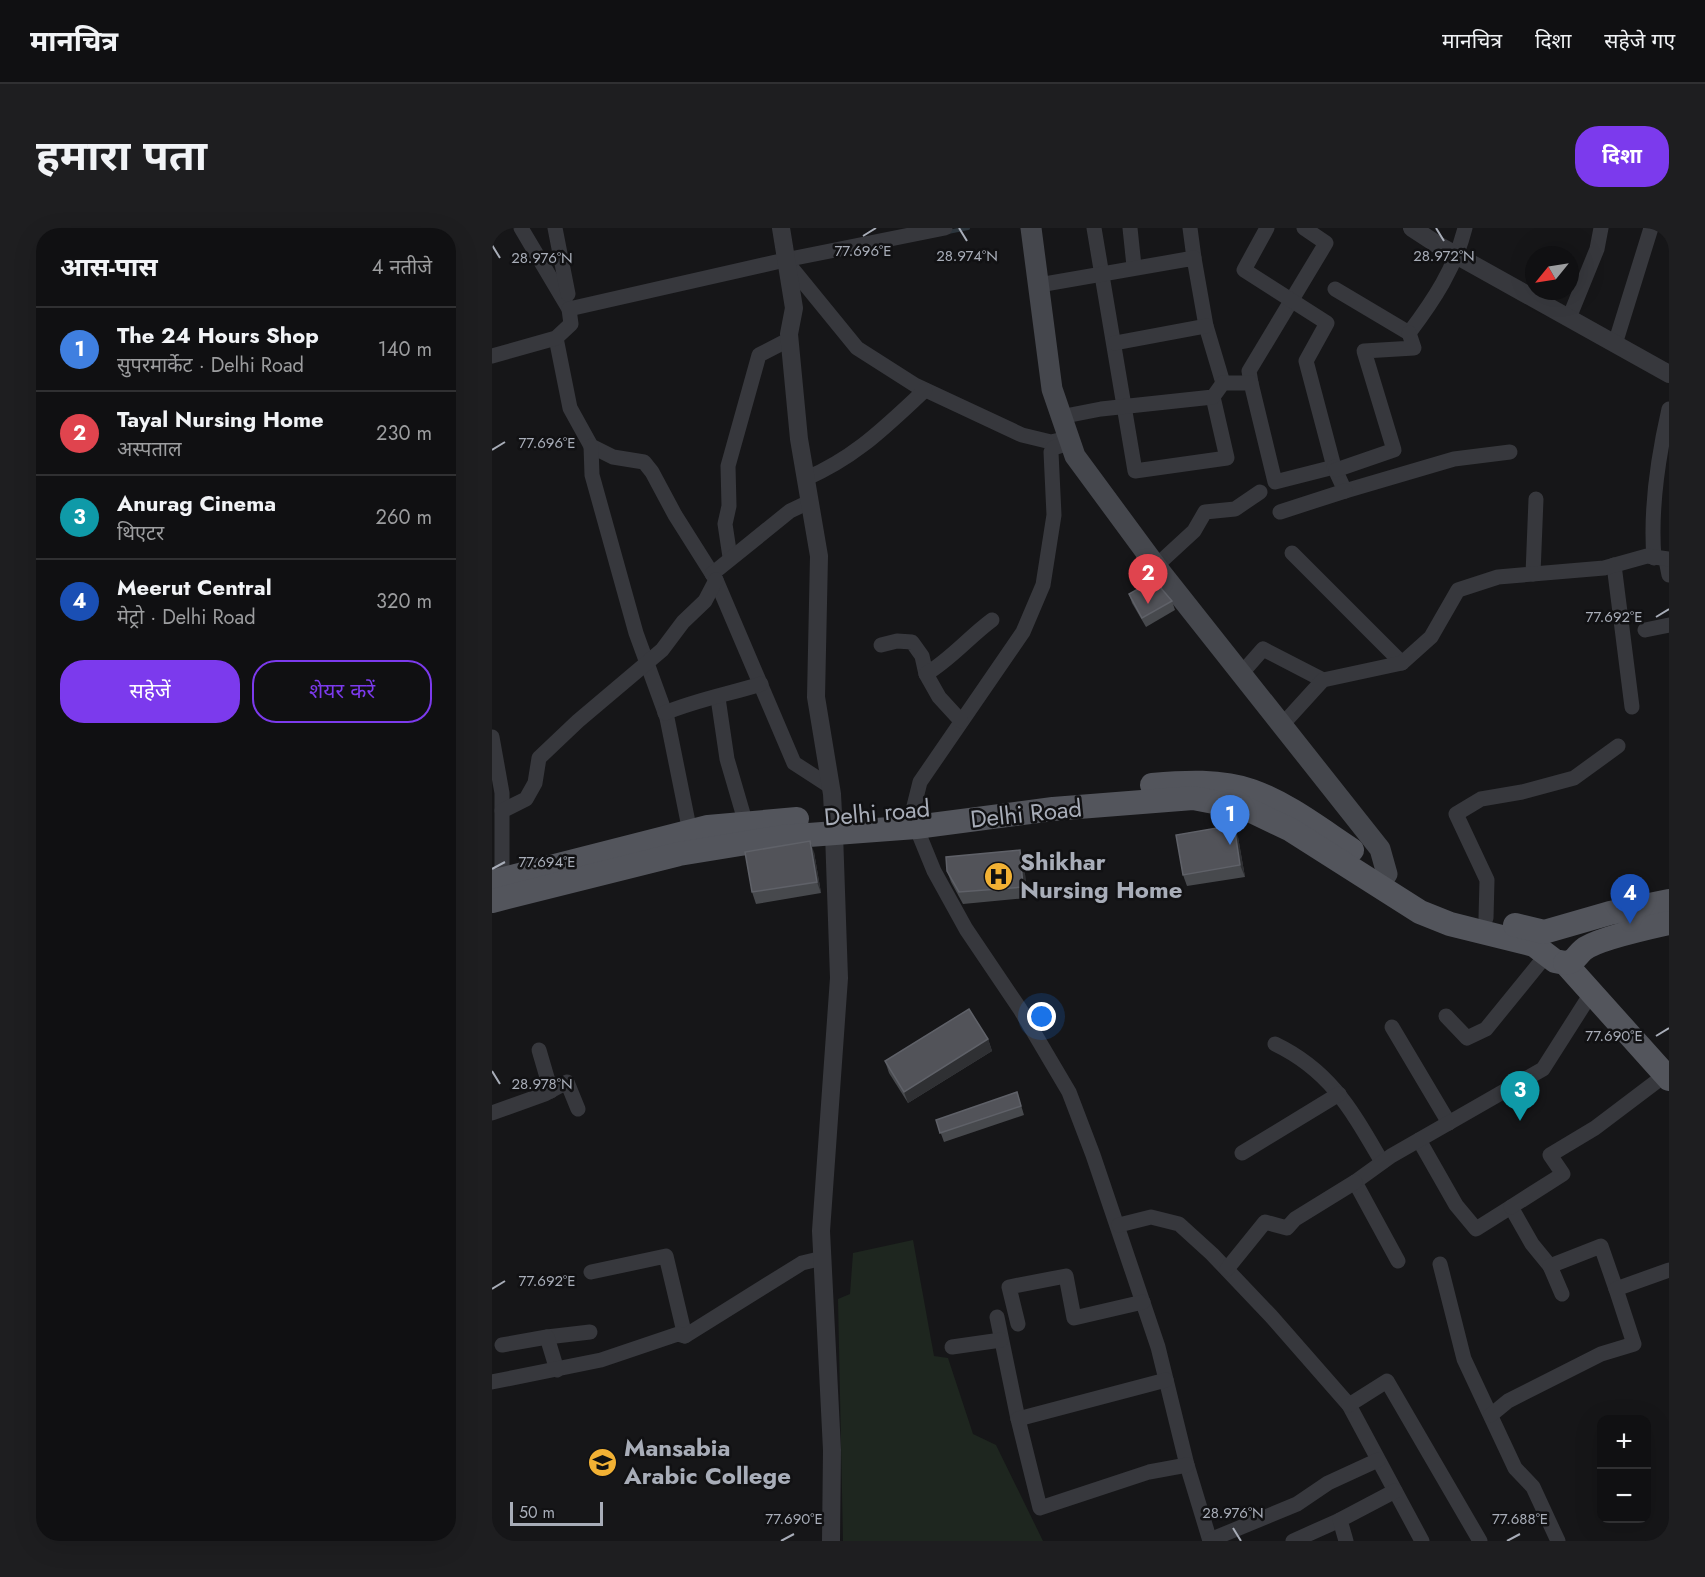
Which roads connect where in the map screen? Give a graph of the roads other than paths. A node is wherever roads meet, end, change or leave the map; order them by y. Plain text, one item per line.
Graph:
1 (521, 228) edge
2 (555, 228) edge
3 (781, 228) edge
4 (945, 228) edge
5 (1031, 228) edge
6 (1094, 228) edge
7 (1130, 228) edge
8 (1190, 228) edge
9 (1267, 228) edge
10 (1304, 228) edge
11 (1412, 228) edge
12 (1465, 228) edge
13 (1601, 228) edge
14 (1651, 228) edge
15 (1458, 256) junction
16 (1194, 258) junction
17 (787, 264) junction
18 (1134, 266) junction
19 (1101, 273) junction
20 (1039, 285) junction
21 (1335, 289) dead end
22 (1292, 301) junction
23 (569, 309) junction
24 (1569, 318) junction
25 (1206, 326) junction
26 (1409, 333) junction
27 (556, 338) junction
28 (790, 339) junction
29 (1115, 343) junction
30 (1615, 344) junction
31 (492, 356) edge
32 (1669, 374) edge
33 (1223, 383) junction
34 (1251, 383) junction
35 (925, 390) junction
36 (1213, 397) junction
37 (1124, 408) junction
38 (1669, 409) edge
39 (1060, 417) junction
40 (1068, 440) junction
41 (591, 446) junction
42 (1510, 452) dead end
43 (1335, 468) junction
44 (806, 479) junction
45 (1345, 491) junction
46 (1260, 492) dead end
47 (1536, 499) dead end
48 (809, 502) junction
49 (1280, 512) dead end
50 (1292, 553) dead end
51 (730, 557) junction
52 (1663, 559) edge
53 (1614, 565) junction
54 (1156, 566) junction
55 (1533, 574) junction
56 (1669, 575) edge
57 (714, 577) junction
58 (992, 620) dead end
59 (1669, 625) edge
60 (1645, 630) dead end
61 (881, 645) dead end
62 (647, 663) junction
63 (1402, 663) junction
64 (926, 674) junction
65 (1241, 674) junction
66 (1323, 680) junction
67 (760, 684) junction
68 (718, 698) junction
69 (1632, 707) dead end
70 (665, 713) junction
71 (962, 722) junction
72 (1282, 724) junction
73 (492, 737) edge
74 (1618, 746) dead end
75 (831, 787) junction
76 (502, 811) junction
77 (915, 819) junction
78 (746, 824) junction
79 (834, 825) junction
80 (1366, 830) junction
81 (690, 832) junction
82 (1357, 862) junction
83 (497, 880) edge
84 (1383, 880) junction
85 (492, 901) edge
86 (1669, 901) edge
87 (1486, 918) junction
88 (1669, 923) edge
89 (1573, 925) junction
90 (1557, 953) junction
91 (1592, 992) junction
92 (1446, 1016) dead end
93 (1616, 1019) junction
94 (1392, 1027) dead end
95 (1275, 1044) dead end
96 (539, 1050) dead end
97 (1667, 1077) edge
98 (551, 1091) junction
99 (1339, 1094) junction
100 (578, 1109) dead end
101 (492, 1113) edge
102 (1449, 1123) junction
103 (1419, 1140) junction
104 (1242, 1153) dead end
105 (1382, 1162) junction
106 (1355, 1182) junction
107 (1511, 1208) junction
108 (1119, 1225) junction
109 (823, 1258) junction
110 (1398, 1261) dead end
111 (1440, 1264) dead end
112 (1550, 1266) junction
113 (1227, 1269) junction
114 (1669, 1270) edge
115 (591, 1272) dead end
116 (1616, 1289) junction
117 (1562, 1294) dead end
118 (1143, 1302) junction
119 (997, 1317) dead end
120 (1018, 1324) dead end
121 (590, 1332) dead end
122 (685, 1336) junction
123 (547, 1337) junction
124 (1001, 1340) junction
125 (502, 1346) dead end
126 (952, 1347) dead end
127 (557, 1370) junction
128 (1166, 1380) junction
129 (492, 1382) edge
130 (1348, 1405) junction
131 (1491, 1415) junction
132 (1018, 1419) junction
133 (1378, 1460) junction
134 (1187, 1465) junction
135 (1395, 1491) junction
136 (1340, 1520) junction
137 (1210, 1540) edge
138 (831, 1541) edge
139 (1293, 1541) edge
140 (1346, 1541) edge
141 (1422, 1541) edge
142 (1480, 1541) edge
143 (1558, 1541) edge

1 - 23 street
2 - 23 street
3 - 17 street
4 - 17 street
5 - 20 main road
6 - 19 street
7 - 18 street
8 - 16 street
9 - 22 street
10 - 22 street
11 - 15 street
12 - 15 street
13 - 24 street
14 - 30 street
15 - 24 street
15 - 26 street
16 - 18 street
16 - 25 street
17 - 23 street
17 - 28 street
17 - 35 street
18 - 19 street
19 - 20 street
19 - 29 street
20 - 39 main road
21 - 26 street
22 - 34 street
22 - 43 street
23 - 27 street
24 - 30 street
25 - 29 street
25 - 33 street
26 - 43 street
27 - 31 street
27 - 41 street
28 - 44 street
28 - 51 street
29 - 37 street
30 - 32 street
33 - 34 street
33 - 36 street
34 - 43 street
35 - 40 street
35 - 44 street
36 - 37 street
36 - 37 street
37 - 39 street
38 - 52 street
39 - 40 main road
40 - 54 main road
40 - 71 street
41 - 57 street
41 - 62 street
42 - 45 street
43 - 45 street
44 - 48 street
45 - 49 street
46 - 54 street
47 - 55 street
48 - 51 street
48 - 75 street
50 - 63 street
51 - 57 street
52 - 53 street
52 - 56 street
53 - 55 street
53 - 69 street
54 - 65 main road
55 - 63 street
57 - 62 street
57 - 67 street
58 - 64 street
59 - 60 street
61 - 64 street
62 - 70 street
62 - 76 street
63 - 66 street
64 - 71 street
65 - 66 street
65 - 72 main road
66 - 72 street
67 - 68 street
67 - 75 street
68 - 70 street
68 - 78 street
70 - 81 street
71 - 77 street
72 - 80 main road
73 - 76 street
74 - 87 street
75 - 79 street
76 - 83 street
77 - 79 main road, Delhi Road
77 - 82 main road, Delhi Road
77 - 108 street
78 - 79 main road, Delhi road
78 - 81 main road, Delhi road
79 - 85 main road, Delhi Road
79 - 109 street
80 - 82 main road
80 - 84 main road
81 - 83 main road, Delhi road
82 - 84 main road, Delhi Road
84 - 87 main road, Delhi Road
84 - 90 main road, Delhi Road
86 - 89 main road, Delhi Road
87 - 89 main road, Delhi Road
88 - 90 main road
89 - 90 main road
90 - 91 main road
90 - 92 street
90 - 93 main road
91 - 93 main road
91 - 102 street
93 - 97 main road
94 - 102 street
95 - 99 street
96 - 98 street
97 - 107 street
98 - 100 street
98 - 101 street
99 - 104 street
99 - 105 street
102 - 103 street
103 - 105 street
103 - 107 street
105 - 106 street
106 - 110 street
106 - 113 street
107 - 112 street
108 - 113 street
108 - 118 street
109 - 122 street
109 - 138 street
111 - 131 street
112 - 116 street
112 - 117 street
113 - 130 street
114 - 116 street
115 - 122 street
116 - 131 street
118 - 120 street
118 - 128 street
119 - 124 street
121 - 123 street
122 - 127 street
123 - 125 street
123 - 127 street
124 - 126 street
124 - 132 street
127 - 129 street
128 - 132 street
128 - 134 street
130 - 133 street
130 - 142 street
131 - 143 street
132 - 134 street
133 - 135 street
133 - 137 street
134 - 137 street
135 - 136 street
135 - 141 street
136 - 139 street
136 - 140 street

